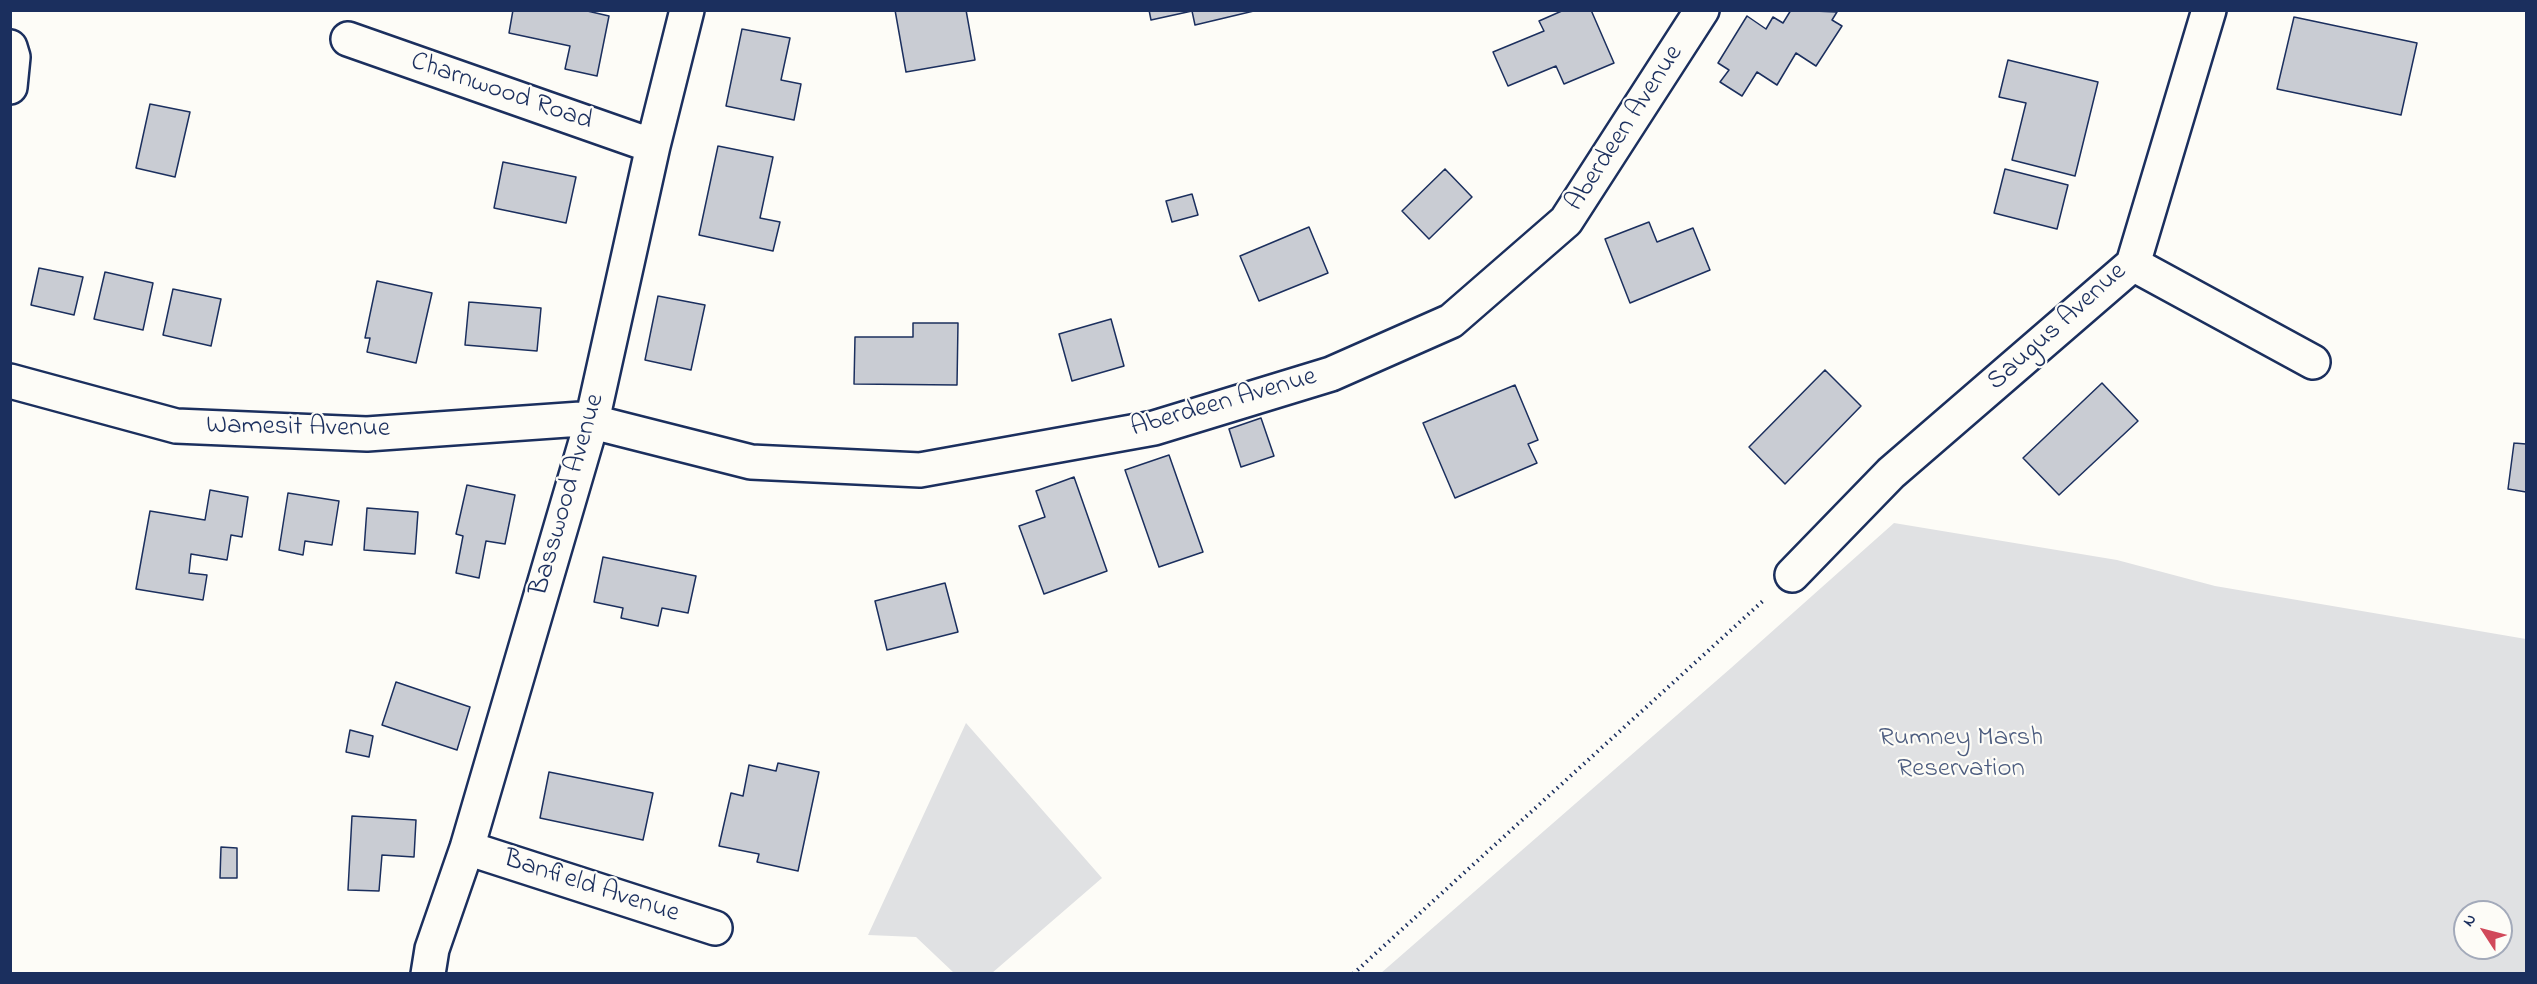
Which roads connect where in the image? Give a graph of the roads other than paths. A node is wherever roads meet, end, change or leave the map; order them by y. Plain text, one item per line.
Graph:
1 (687, 10) edge
2 (1702, 10) edge
3 (2209, 10) edge
4 (348, 39) dead end
5 (10, 47) edge
6 (10, 87) edge
7 (653, 146) junction
8 (2133, 264) junction
9 (2313, 362) dead end
10 (10, 381) edge
11 (592, 422) junction
12 (1792, 575) road end
13 (467, 848) junction
14 (715, 928) dead end
15 (428, 974) edge

1 - 7 street, Basswood Avenue
2 - 11 street, Aberdeen Avenue
3 - 8 street, Saugus Avenue
4 - 7 street, Charnwood Road
5 - 6 street
7 - 11 street, Basswood Avenue
8 - 9 street
8 - 12 street, Saugus Avenue
10 - 11 street, Wamesit Avenue
11 - 13 street, Basswood Avenue
13 - 14 street, Banfield Avenue
13 - 15 street, Basswood Avenue

